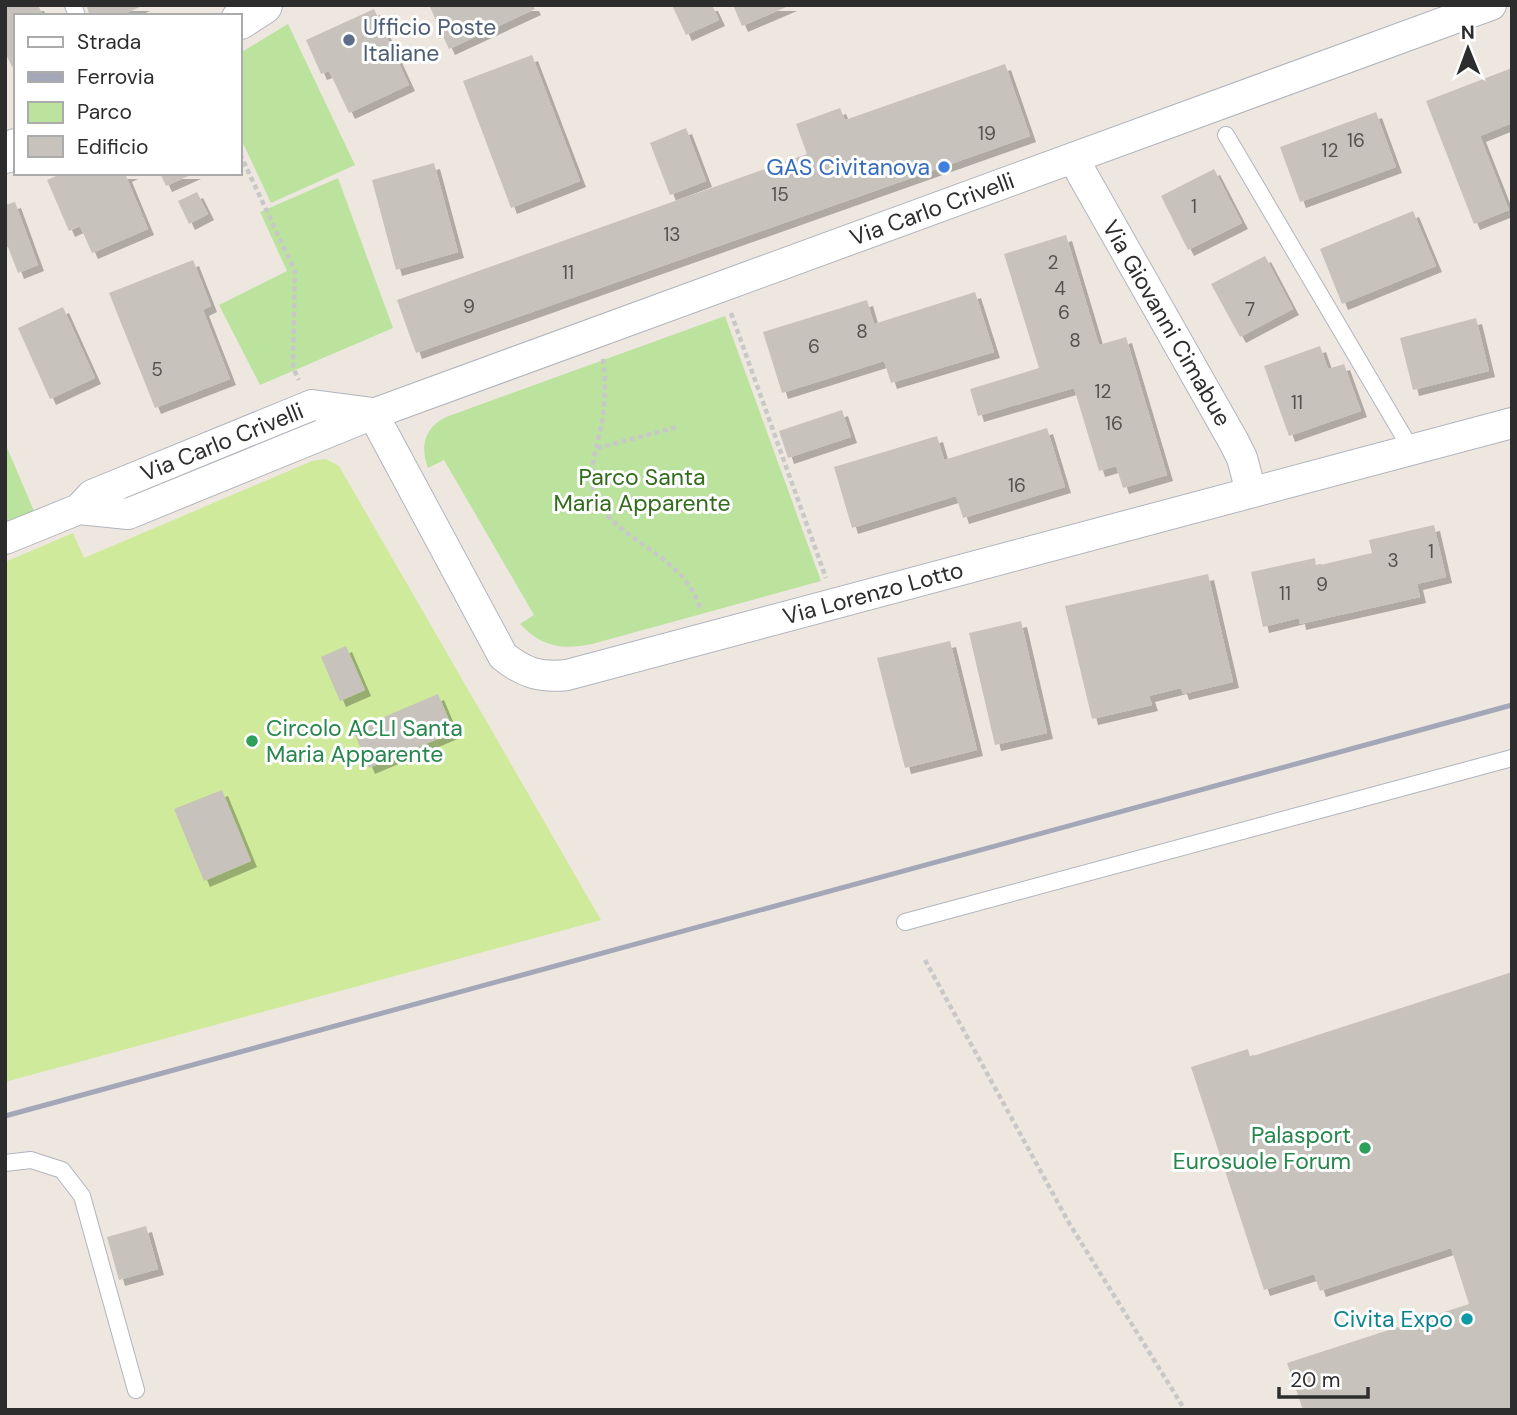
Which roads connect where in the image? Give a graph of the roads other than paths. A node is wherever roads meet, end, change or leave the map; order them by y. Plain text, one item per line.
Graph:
1 (263, 5) edge
2 (1491, 5) edge
3 (242, 19) edge
4 (1226, 135) dead end
5 (1073, 158) junction
6 (373, 414) junction
7 (1512, 423) edge
8 (1411, 449) junction
9 (1251, 492) junction
10 (79, 509) junction
11 (5, 539) edge
12 (1512, 758) edge
13 (905, 922) dead end
14 (5, 1163) edge
15 (136, 1390) dead end

1 - 3 main road
2 - 5 street, Via Carlo Crivelli
4 - 8 lane
5 - 6 street, Via Carlo Crivelli
5 - 9 street, Via Giovanni Cimabue
6 - 9 street, Via Lorenzo Lotto
6 - 10 street, Via Carlo Crivelli
6 - 10 street, Via Carlo Crivelli
7 - 8 street, Via Lorenzo Lotto
8 - 9 street, Via Lorenzo Lotto
10 - 11 street, Via Carlo Crivelli
12 - 13 lane
14 - 15 lane

